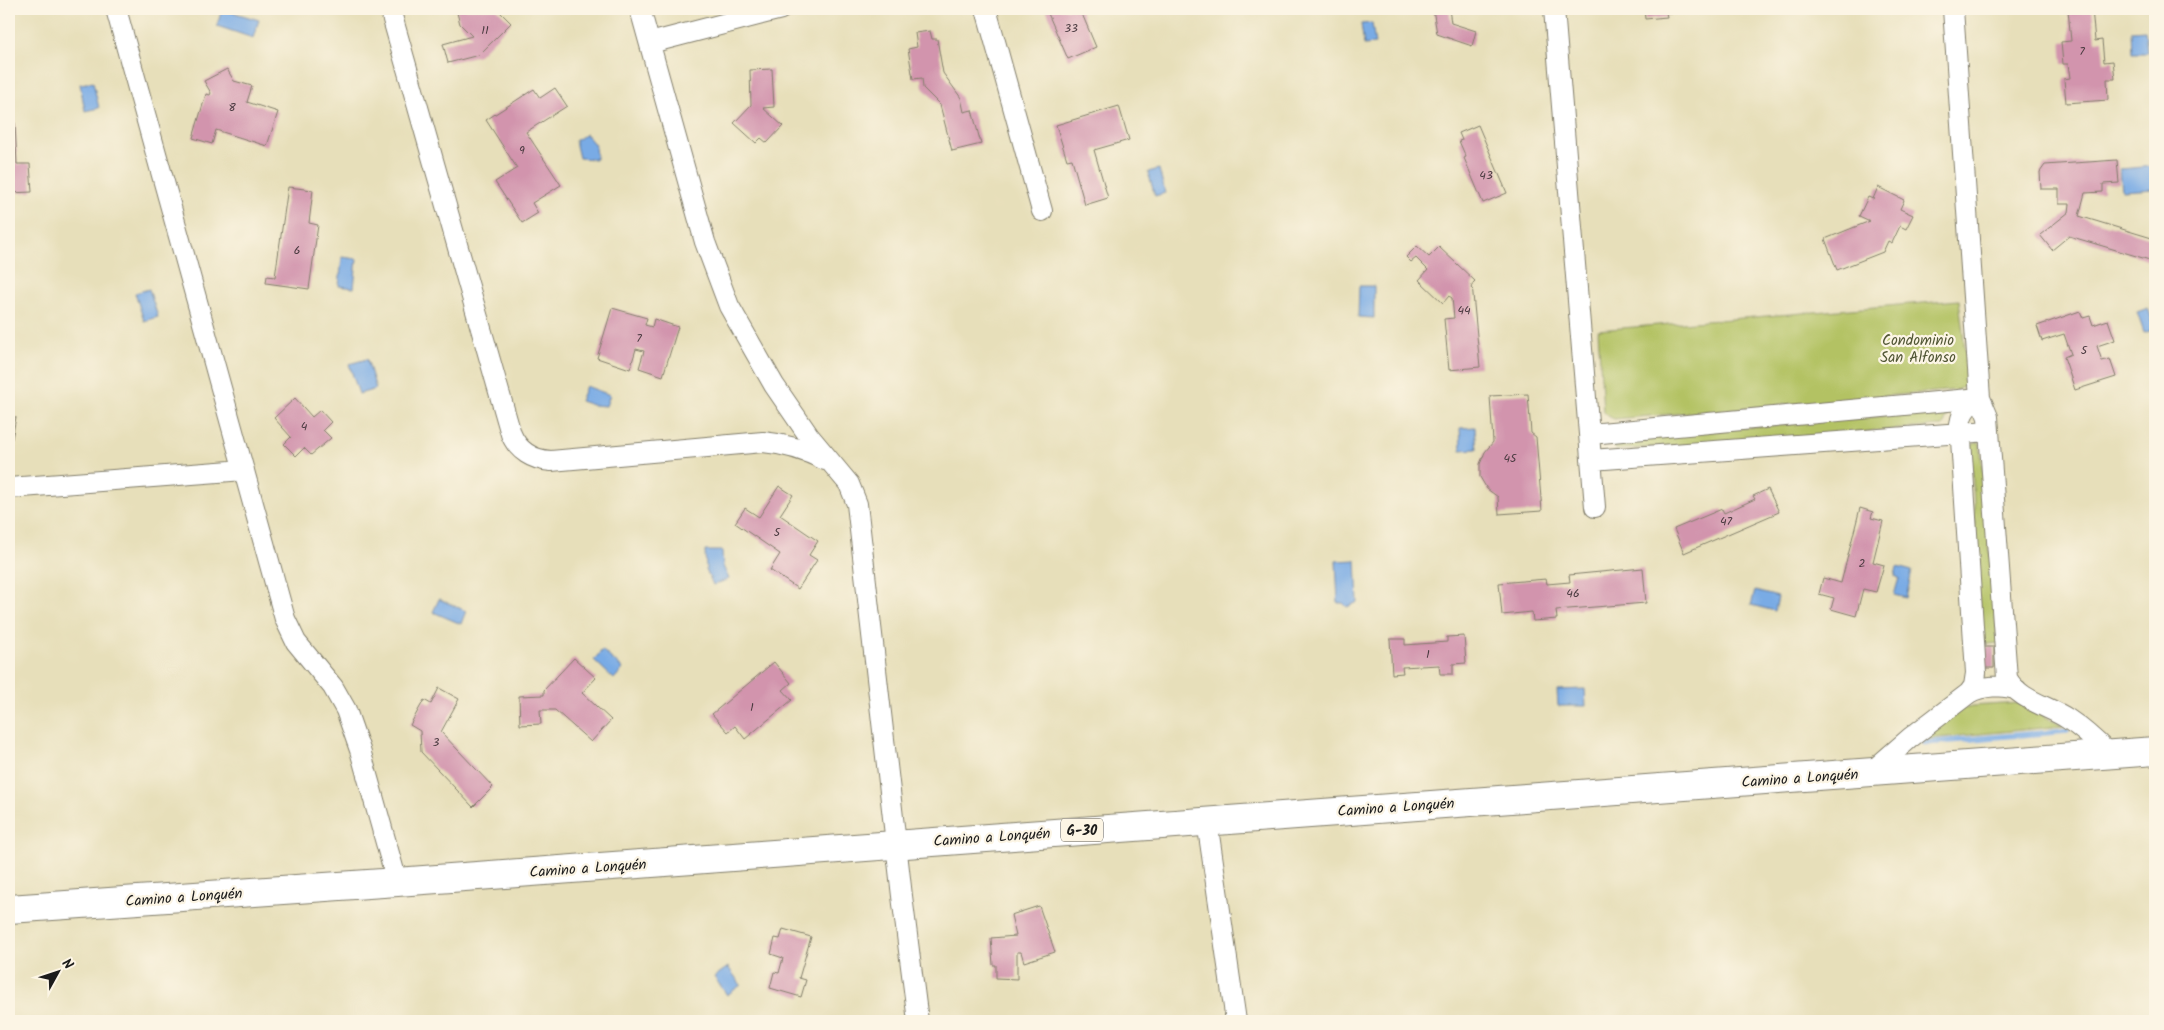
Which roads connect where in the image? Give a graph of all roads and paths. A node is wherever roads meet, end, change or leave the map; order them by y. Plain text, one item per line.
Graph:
1 (116, 9) edge
2 (390, 9) edge
3 (640, 9) edge
4 (781, 9) edge
5 (986, 9) edge
6 (1554, 9) edge
7 (1953, 9) edge
8 (650, 43) junction
9 (1042, 211) dead end
10 (1980, 398) junction
11 (1989, 431) junction
12 (1590, 434) junction
13 (1960, 434) junction
14 (1591, 460) junction
15 (832, 463) junction
16 (244, 470) junction
17 (9, 488) edge
18 (1594, 507) dead end
19 (2017, 690) junction
20 (1969, 693) junction
21 (2155, 751) edge
22 (2109, 754) junction
23 (1871, 772) junction
24 (1207, 821) junction
25 (896, 844) junction
26 (397, 882) junction
27 (9, 909) edge
28 (918, 1021) edge
29 (1236, 1021) edge

1 - 16 street
2 - 15 street
3 - 8 street
4 - 8 street
5 - 9 street
6 - 12 street
7 - 10 street
8 - 15 street
10 - 11 street
10 - 12 street
10 - 13 street
11 - 13 street
11 - 19 street
12 - 14 street
13 - 14 street
13 - 20 street
14 - 18 street
15 - 25 street
16 - 17 street
16 - 26 street
19 - 20 street
19 - 22 street
20 - 23 street
21 - 22 main road, Camino a Lonquén / G-30
22 - 23 main road, Camino a Lonquén / G-30
23 - 24 main road, Camino a Lonquén / G-30
24 - 25 main road, Camino a Lonquén / G-30
24 - 29 street
25 - 26 main road, Camino a Lonquén / G-30
25 - 28 street
26 - 27 main road, Camino a Lonquén / G-30

